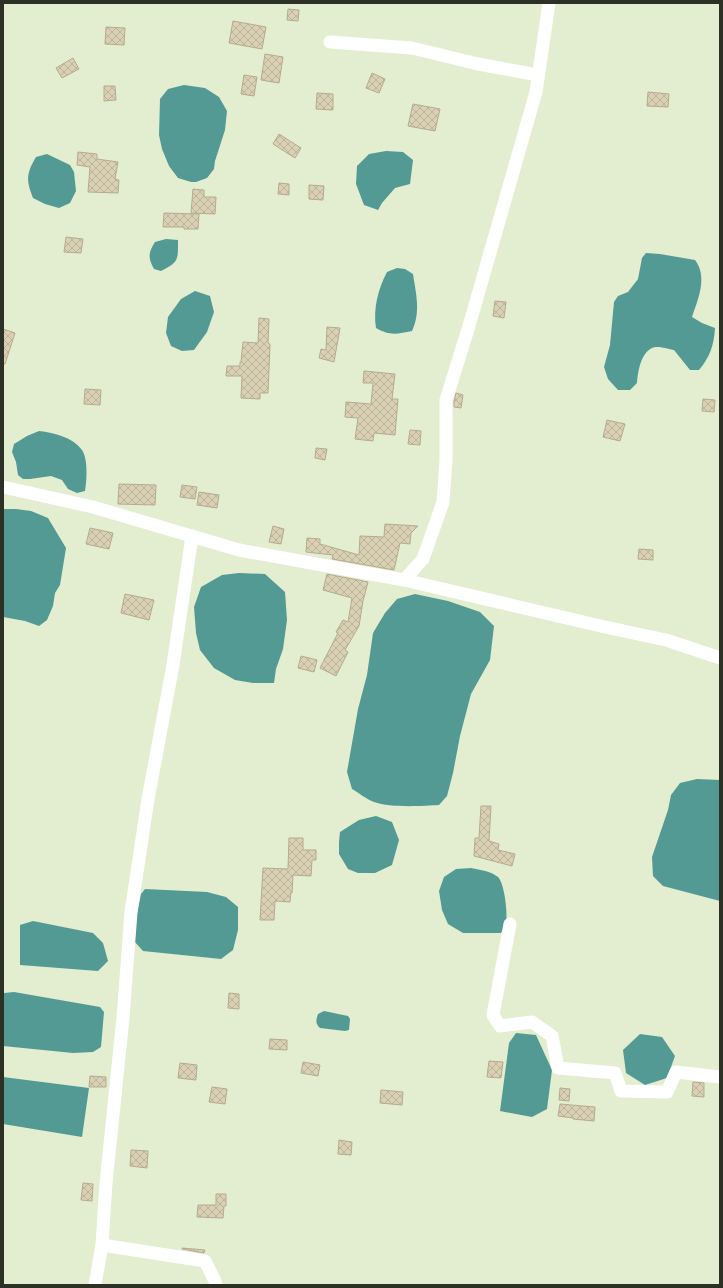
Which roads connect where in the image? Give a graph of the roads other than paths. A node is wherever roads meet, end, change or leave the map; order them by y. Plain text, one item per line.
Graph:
1 (549, 3) edge
2 (330, 42) dead end
3 (538, 75) junction
4 (3, 487) edge
5 (192, 536) junction
6 (404, 580) junction
7 (720, 658) edge
8 (510, 924) dead end
9 (720, 1077) edge
10 (102, 1245) junction
11 (95, 1285) edge
12 (216, 1285) edge

1 - 3 street
2 - 3 street
3 - 6 street
4 - 5 street
5 - 6 street
5 - 10 street
6 - 7 street
8 - 9 street
10 - 11 street
10 - 12 street

